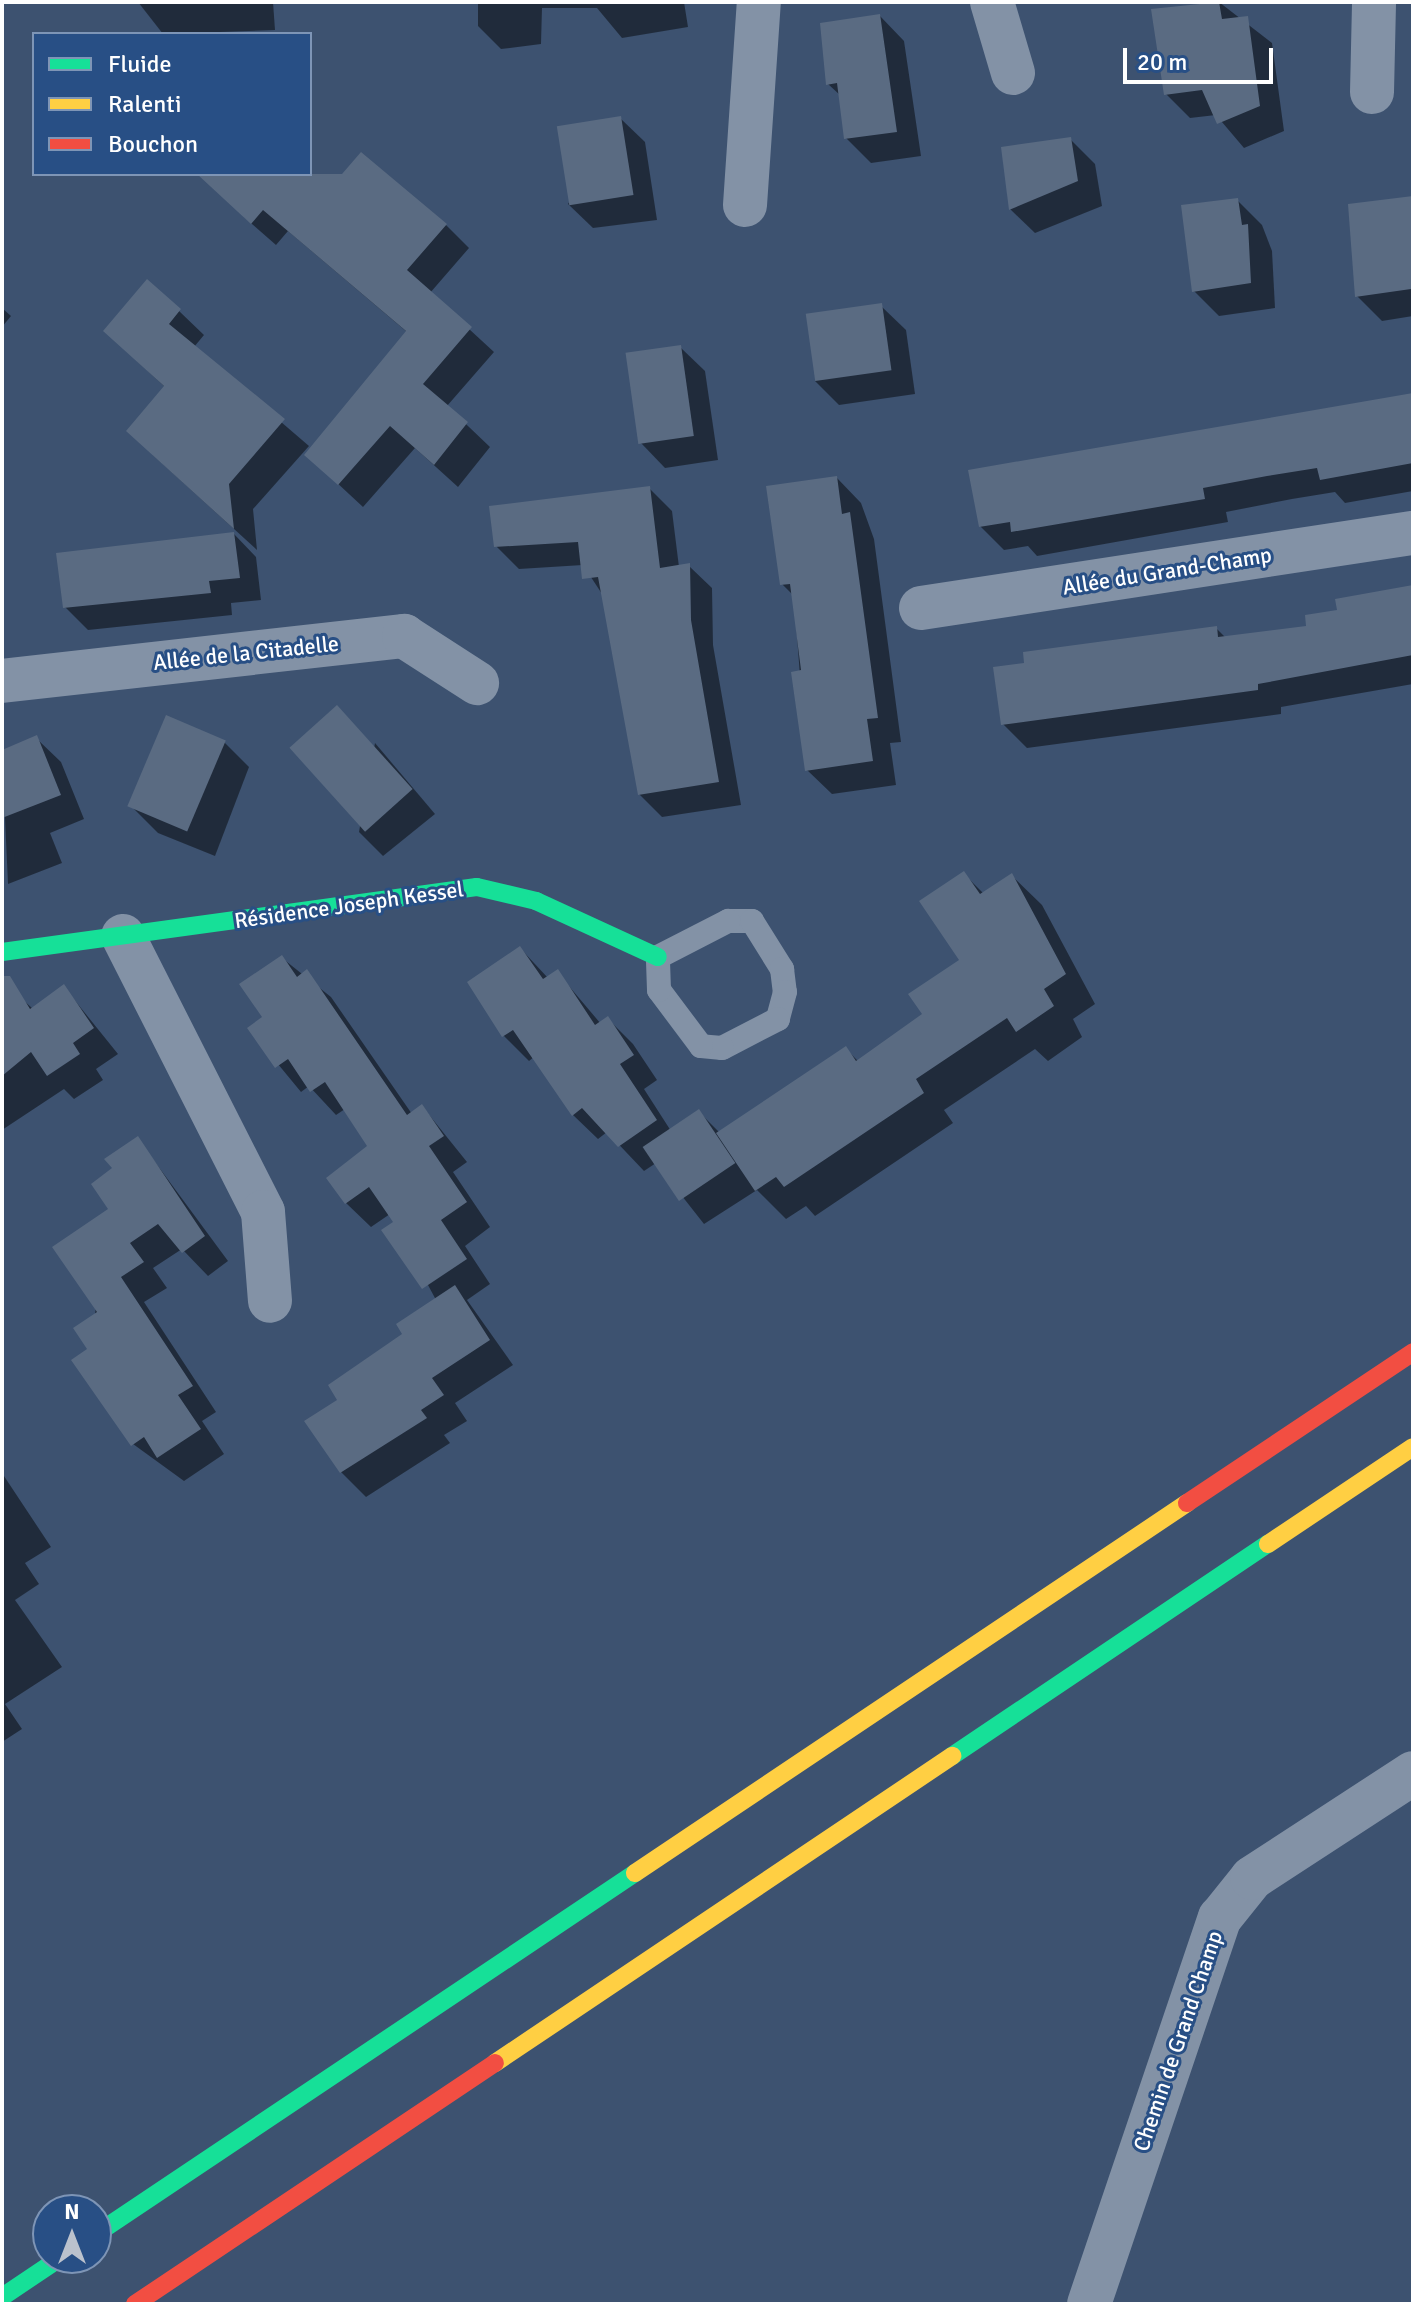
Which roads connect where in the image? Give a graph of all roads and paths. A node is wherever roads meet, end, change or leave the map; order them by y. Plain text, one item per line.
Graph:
1 (759, 2) edge
2 (992, 2) edge
3 (1374, 2) edge
4 (1013, 73) dead end
5 (1372, 92) dead end
6 (745, 205) dead end
7 (1413, 533) edge
8 (921, 608) dead end
9 (2, 681) edge
10 (477, 683) dead end
11 (123, 936) junction
12 (2, 952) edge
13 (658, 957) junction
14 (270, 1301) dead end
15 (1413, 1352) edge
16 (1413, 1447) edge
17 (1413, 1773) edge
18 (112, 2223) edge
19 (36, 2274) edge
20 (2, 2297) edge
21 (135, 2304) edge
22 (1089, 2304) edge

1 - 6 street
2 - 4 street
3 - 5 street
7 - 8 street, Allée du Grand-Champ
9 - 10 street, Allée de la Citadelle
11 - 12 main road, Résidence Joseph Kessel
11 - 13 main road, Résidence Joseph Kessel
11 - 14 street
13 - 13 lane
15 - 18 main road
16 - 21 main road
17 - 22 street, Chemin de Grand Champ
19 - 20 main road

